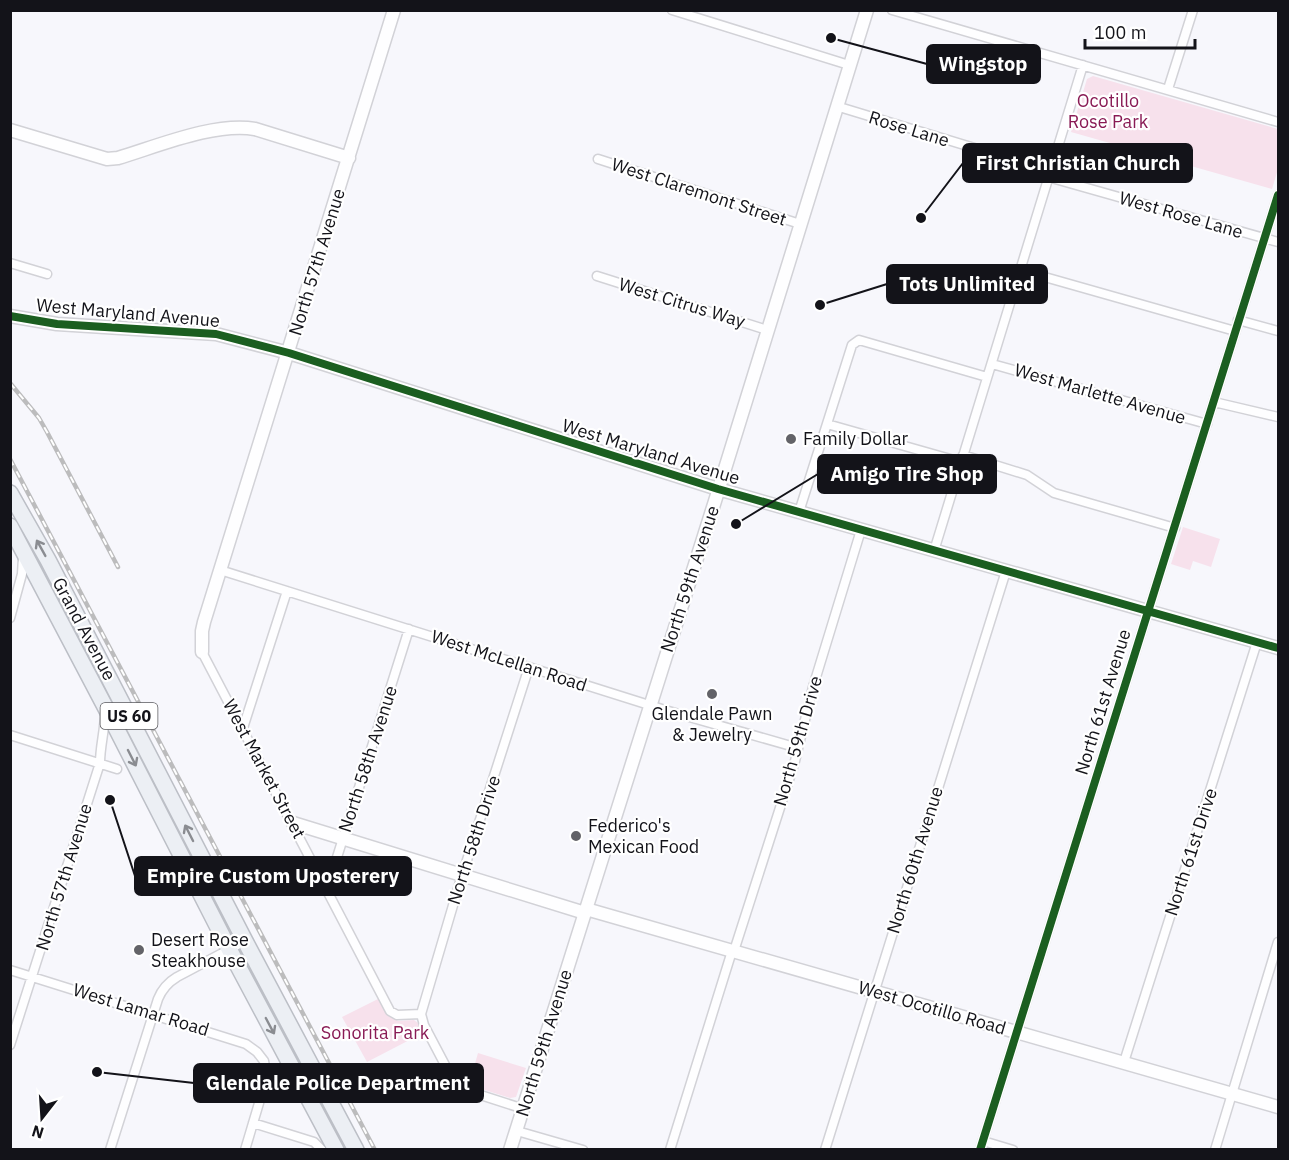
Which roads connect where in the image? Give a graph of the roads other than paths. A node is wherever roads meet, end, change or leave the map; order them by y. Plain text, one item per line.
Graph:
1 (394, 10) edge
2 (672, 10) edge
3 (867, 10) edge
4 (892, 10) edge
5 (1193, 10) edge
6 (849, 65) junction
7 (1083, 65) junction
8 (1168, 89) junction
9 (836, 106) junction
10 (1278, 122) edge
11 (10, 130) edge
12 (349, 158) junction
13 (598, 159) dead end
14 (1049, 174) junction
15 (1278, 195) edge
16 (800, 224) junction
17 (1265, 238) junction
18 (1278, 242) edge
19 (10, 263) edge
20 (1020, 270) junction
21 (47, 274) dead end
22 (597, 276) dead end
23 (10, 316) edge
24 (1238, 320) junction
25 (767, 330) junction
26 (1235, 331) junction
27 (1278, 331) edge
28 (289, 353) junction
29 (992, 364) junction
30 (987, 376) junction
31 (1214, 402) junction
32 (1278, 417) edge
33 (827, 424) junction
34 (1207, 424) junction
35 (962, 459) junction
36 (718, 489) junction
37 (10, 493) edge
38 (799, 512) junction
39 (10, 526) edge
40 (1175, 528) junction
41 (861, 530) junction
42 (22, 547) junction
43 (934, 551) junction
44 (220, 570) junction
45 (1006, 572) junction
46 (287, 591) junction
47 (46, 592) junction
48 (18, 596) junction
49 (1149, 612) junction
50 (10, 618) edge
51 (409, 629) junction
52 (1257, 642) junction
53 (1278, 648) edge
54 (202, 652) joint
55 (529, 668) junction
56 (650, 705) junction
57 (105, 706) junction
58 (243, 728) junction
59 (10, 735) edge
60 (798, 748) junction
61 (100, 763) junction
62 (117, 769) dead end
63 (293, 823) junction
64 (343, 838) junction
65 (463, 875) junction
66 (327, 889) junction
67 (586, 911) junction
68 (245, 941) junction
69 (1278, 942) edge
70 (229, 949) junction
71 (733, 951) junction
72 (10, 970) edge
73 (32, 976) junction
74 (874, 991) junction
75 (153, 1014) junction
76 (421, 1014) junction
77 (1017, 1032) junction
78 (10, 1045) edge
79 (1124, 1062) junction
80 (1232, 1093) junction
81 (1278, 1107) edge
82 (524, 1109) junction
83 (253, 1123) junction
84 (517, 1131) junction
85 (981, 1145) edge
86 (110, 1149) edge
87 (245, 1149) edge
88 (321, 1149) edge
89 (336, 1149) edge
90 (356, 1149) edge
91 (511, 1149) edge
92 (583, 1149) edge
93 (670, 1149) edge
94 (825, 1149) edge
95 (1012, 1149) edge
96 (1215, 1149) edge

1 - 12 street, North 57th Avenue
2 - 6 street
3 - 6 street, North 59th Avenue
4 - 7 street
5 - 8 street
6 - 9 street, North 59th Avenue
7 - 8 street
7 - 14 street
8 - 10 street
9 - 14 street, Rose Lane
9 - 16 street, North 59th Avenue
11 - 12 street
12 - 28 street, North 57th Avenue
13 - 16 street, West Claremont Street
14 - 17 street, West Rose Lane
14 - 20 street
15 - 17 street, North 61st Avenue
16 - 25 street, North 59th Avenue
17 - 18 street, West Rose Lane
17 - 24 street, North 61st Avenue
19 - 21 street
20 - 26 street
20 - 29 street
22 - 25 street, West Citrus Way
23 - 28 street, West Maryland Avenue
24 - 26 street, North 61st Avenue
24 - 27 street
25 - 36 street, North 59th Avenue
26 - 31 street, North 61st Avenue
28 - 36 street, West Maryland Avenue
28 - 44 street, North 57th Avenue
29 - 30 street
29 - 34 street, West Marlette Avenue
30 - 33 street, West Marlette Avenue
30 - 35 street
31 - 32 street, West Marlette Avenue
31 - 34 street, North 61st Avenue
33 - 35 street
33 - 38 street
34 - 40 street, North 61st Avenue
35 - 40 street
35 - 43 street
36 - 38 street, West Maryland Avenue
36 - 56 street, North 59th Avenue
68 -> 37 highway, Grand Avenue / US 60
38 - 41 street, West Maryland Avenue
39 - 42 highway, Grand Avenue / US 60
40 - 49 street, North 61st Avenue
41 - 43 street, West Maryland Avenue
41 - 60 street, North 59th Drive
42 - 47 highway, Grand Avenue / US 60
42 - 48 street
43 - 45 street, West Maryland Avenue
44 - 46 street, West McLellan Road
44 - 54 street, North 57th Avenue
45 - 49 street, West Maryland Avenue
45 - 74 street, North 60th Avenue
46 - 51 street, West McLellan Road
46 - 58 street
47 - 48 street
47 - 57 highway, Grand Avenue / US 60
48 - 50 street
49 - 52 street, West Maryland Avenue
49 - 77 street, North 61st Avenue
51 - 55 street, West McLellan Road
51 - 64 street, North 58th Avenue
52 - 53 street, West Maryland Avenue
52 - 79 street, North 61st Drive
54 - 58 street, West Market Street
55 - 56 street, West McLellan Road
55 - 65 street, North 58th Drive
56 - 60 street, West McLellan Road
56 - 67 street, North 59th Avenue
57 - 61 street, North 57th Avenue
57 -> 70 highway, Grand Avenue / US 60
58 - 63 street, West Market Street
59 - 61 street
60 - 71 street, North 59th Drive
61 - 62 street
61 - 73 street, North 57th Avenue
63 - 64 street, West Ocotillo Road
63 - 66 street, West Market Street
64 - 65 street, West Ocotillo Road
64 - 66 street, North 58th Avenue
65 - 67 street, West Ocotillo Road
65 - 76 street, North 58th Drive
66 - 76 street, West Market Street
67 - 71 street, West Ocotillo Road
67 - 82 street, North 59th Avenue
68 - 70 street
68 - 90 highway, Grand Avenue / US 60
69 - 80 street
70 - 75 street
70 -> 89 highway, Grand Avenue / US 60
71 - 74 street, West Ocotillo Road
71 - 93 street, North 59th Drive
72 - 73 street, West Lamar Road
73 - 75 street, West Lamar Road
73 - 78 street, North 57th Avenue
74 - 77 street, West Ocotillo Road
74 - 94 street, North 60th Avenue
75 - 83 street, West Lamar Road
75 - 86 street
76 - 82 street
77 - 79 street, West Ocotillo Road
77 - 85 street, North 61st Avenue
79 - 80 street, West Ocotillo Road
80 - 81 street, West Ocotillo Road
80 - 96 street
82 - 84 street, North 59th Avenue
83 - 87 street
83 - 88 street
84 - 91 street, North 59th Avenue
84 - 92 street
85 - 95 street

